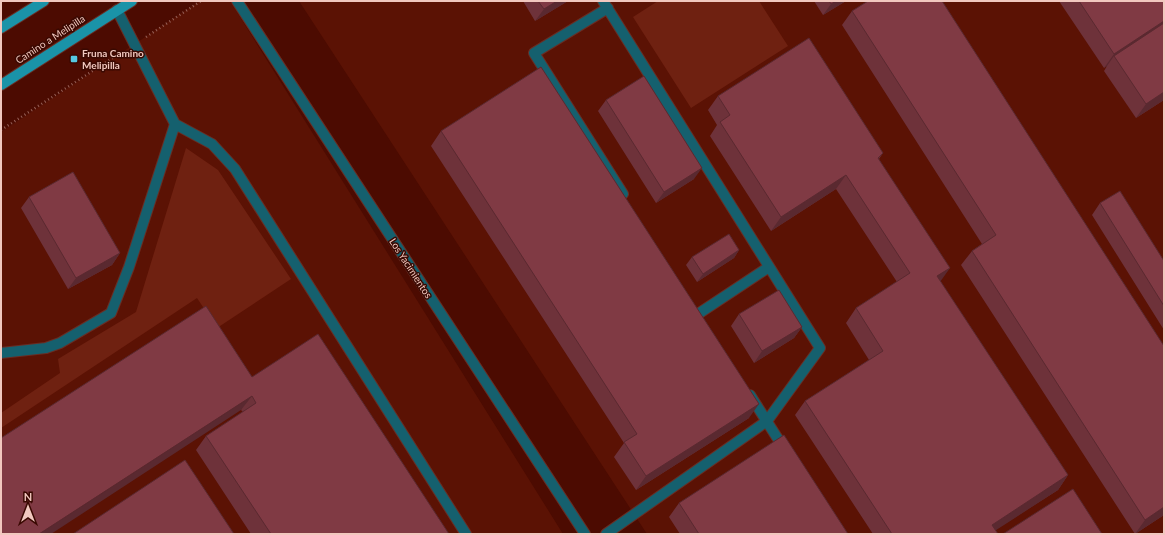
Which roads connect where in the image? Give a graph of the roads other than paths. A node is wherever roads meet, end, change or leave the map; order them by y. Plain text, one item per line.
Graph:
1 (44, 1) edge
2 (132, 1) edge
3 (237, 1) edge
4 (605, 5) edge
5 (118, 10) junction
6 (1, 28) edge
7 (1, 85) edge
8 (175, 124) junction
9 (627, 200) edge
10 (769, 267) junction
11 (698, 314) edge
12 (1, 353) edge
13 (745, 388) edge
14 (767, 421) junction
15 (792, 461) edge
16 (466, 534) edge
17 (585, 534) edge
18 (606, 534) edge

1 - 6 main road
2 - 5 main road, Camino a Melipilla
3 - 17 street, Los Yacimientos
4 - 9 street
4 - 10 street
5 - 7 main road, Camino a Melipilla
5 - 8 street
8 - 12 street
8 - 16 street
10 - 11 street
10 - 14 street
13 - 14 street
14 - 15 street
14 - 18 street

